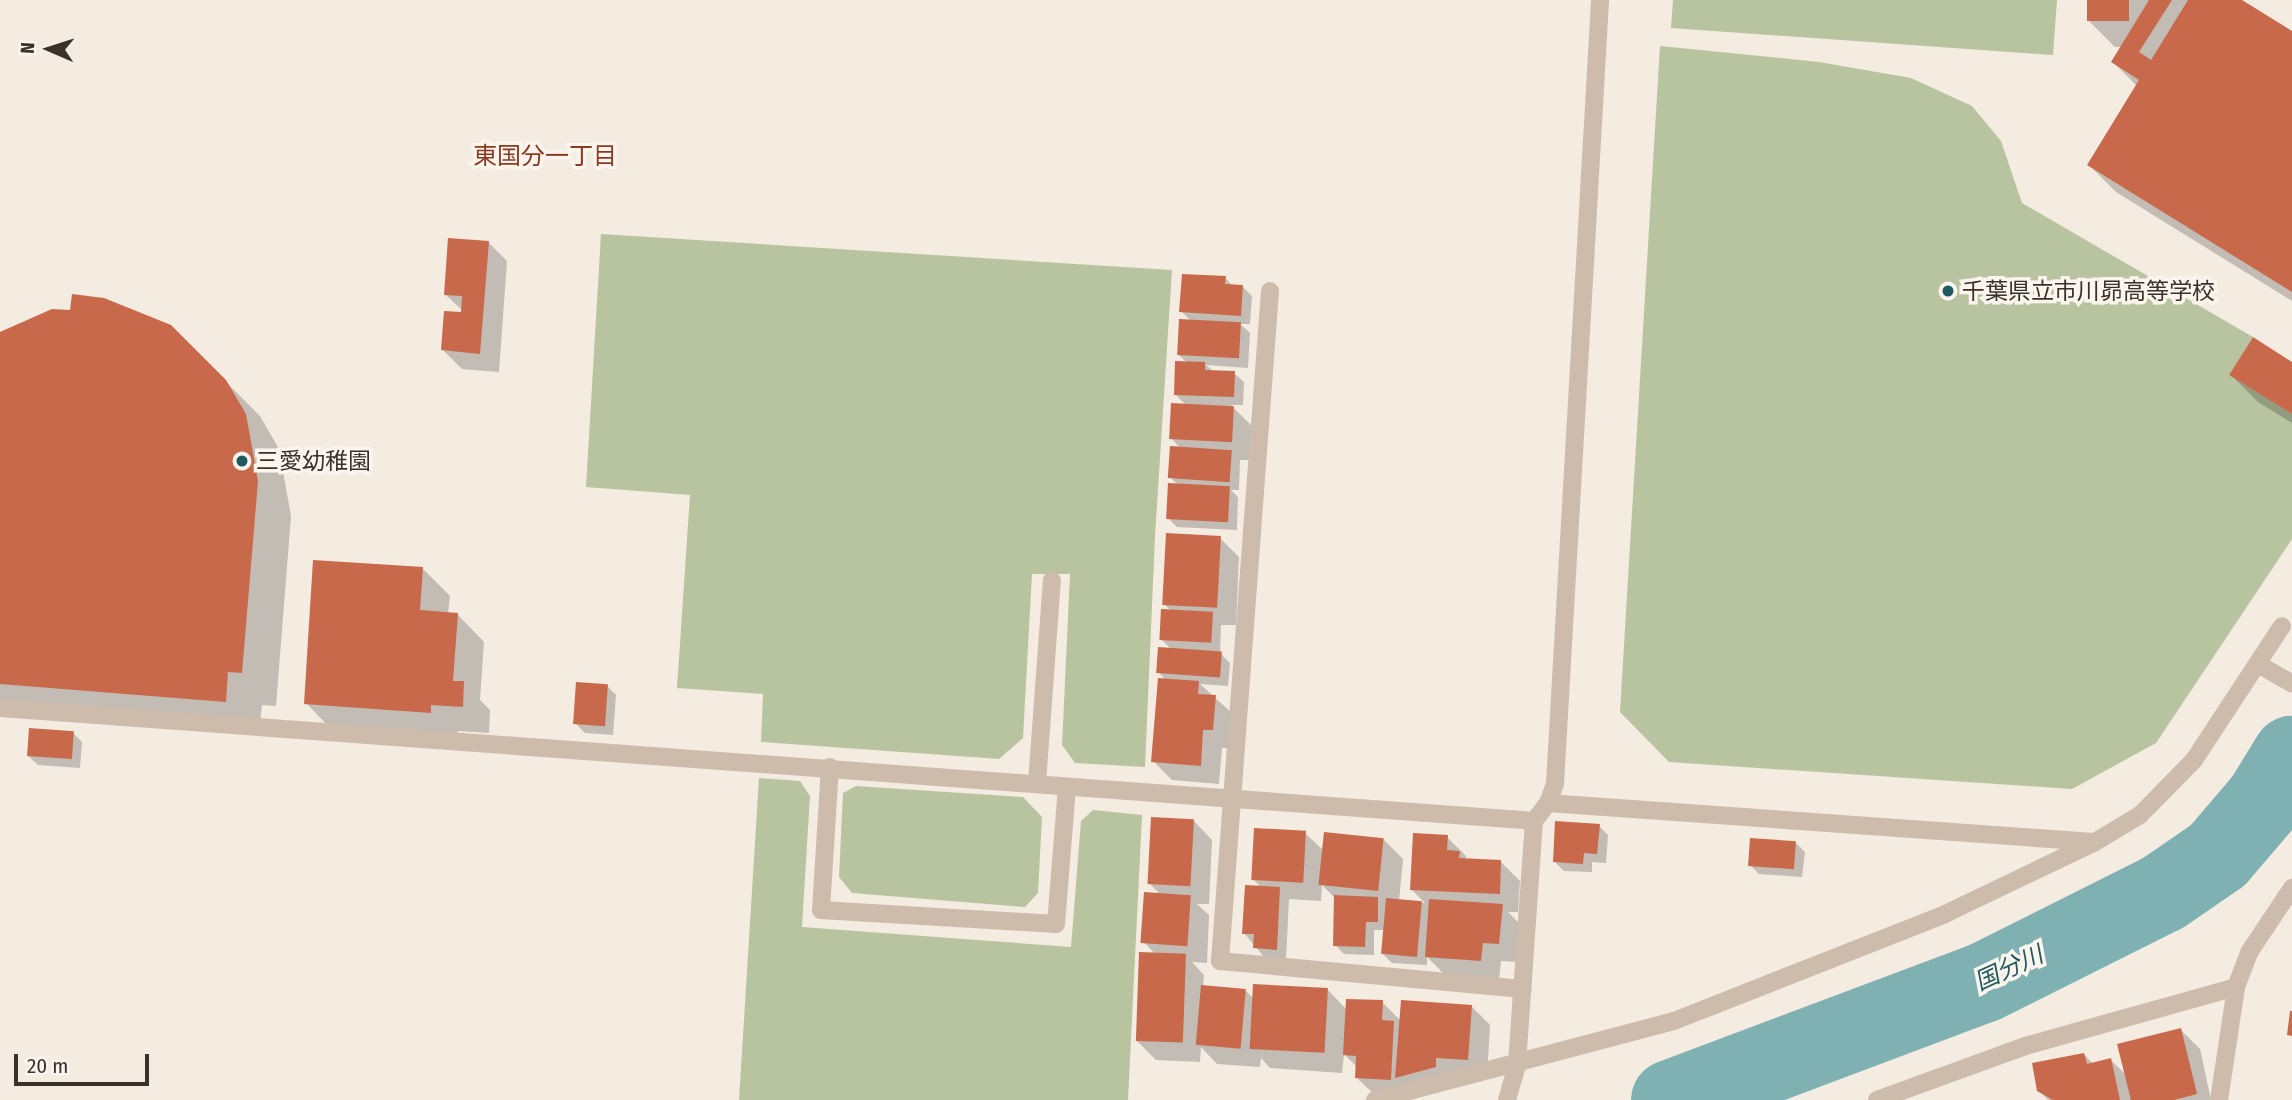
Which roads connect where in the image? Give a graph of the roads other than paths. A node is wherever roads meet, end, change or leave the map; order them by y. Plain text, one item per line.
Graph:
1 (1600, 0) edge
2 (1270, 291) dead end
3 (1052, 581) dead end
4 (2282, 626) dead end
5 (2258, 664) junction
6 (2285, 679) edge
7 (0, 708) edge
8 (830, 767) junction
9 (1037, 783) junction
10 (1067, 786) junction
11 (1231, 798) junction
12 (1548, 803) junction
13 (1534, 821) junction
14 (2095, 842) junction
15 (2292, 888) edge
16 (2292, 911) edge
17 (2271, 919) junction
18 (2236, 987) junction
19 (1522, 989) junction
20 (1517, 1064) junction
21 (1509, 1094) edge
22 (1375, 1100) edge
23 (1877, 1100) edge
24 (2218, 1100) edge

1 - 12 street
2 - 11 street
3 - 9 street
4 - 5 street
5 - 6 street
5 - 14 street
7 - 8 street
8 - 9 street
8 - 10 street
9 - 10 street
10 - 11 street
11 - 13 street
11 - 19 street
12 - 13 street
12 - 14 street
13 - 19 street
14 - 20 street
15 - 17 street
16 - 17 street
17 - 18 street
18 - 23 street
18 - 24 street
19 - 20 street
20 - 21 street
20 - 22 street

